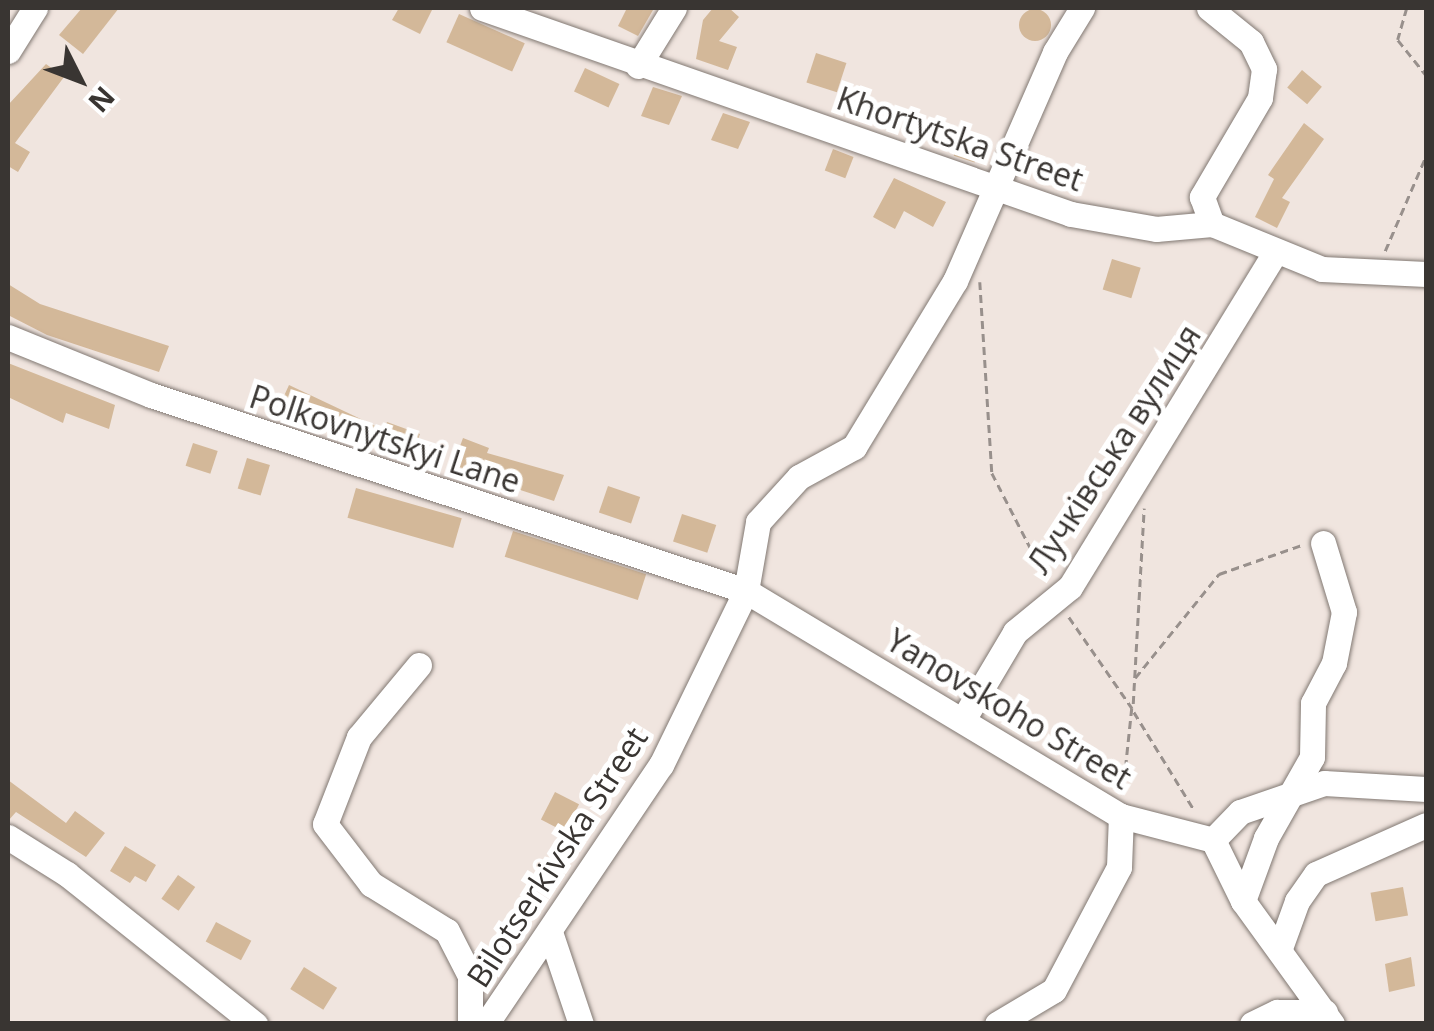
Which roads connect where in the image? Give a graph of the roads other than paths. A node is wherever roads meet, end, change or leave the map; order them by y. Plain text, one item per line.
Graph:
1 (35, 8) edge
2 (482, 8) edge
3 (674, 8) edge
4 (1082, 8) edge
5 (1210, 8) edge
6 (8, 51) edge
7 (638, 66) junction
8 (1000, 187) junction
9 (1212, 224) junction
10 (1274, 254) junction
11 (1426, 274) edge
12 (8, 337) edge
13 (1322, 543) road end
14 (746, 591) junction
15 (419, 666) dead end
16 (964, 718) junction
17 (1426, 790) edge
18 (1294, 794) junction
19 (1121, 816) junction
20 (1426, 825) edge
21 (8, 837) edge
22 (1213, 840) junction
23 (1243, 902) junction
24 (550, 932) junction
25 (1280, 948) junction
26 (1328, 1018) edge
27 (255, 1024) edge
28 (470, 1024) edge
29 (486, 1024) edge
30 (581, 1024) edge
31 (997, 1024) edge
32 (1252, 1024) edge

1 - 6 street
2 - 7 street, Khortytska Street
3 - 7 street
4 - 8 street, Bilotserkivska Street
5 - 9 street
7 - 8 street, Khortytska Street
8 - 9 street, Khortytska Street
8 - 14 street, Bilotserkivska Street
9 - 10 street
10 - 11 street
10 - 16 street, Лучківська вулиця
12 - 14 street, Polkovnytskyi Lane
13 - 18 street
14 - 16 street, Yanovskoho Street
14 - 24 street, Bilotserkivska Street
15 - 28 street
16 - 19 street, Yanovskoho Street
17 - 18 street
18 - 22 street
18 - 23 street
19 - 22 street, Yanovskoho Street
19 - 31 street
20 - 25 street
21 - 27 street
22 - 23 street
23 - 25 street
24 - 29 street, Bilotserkivska Street
24 - 30 street
25 - 26 street
26 - 32 street

